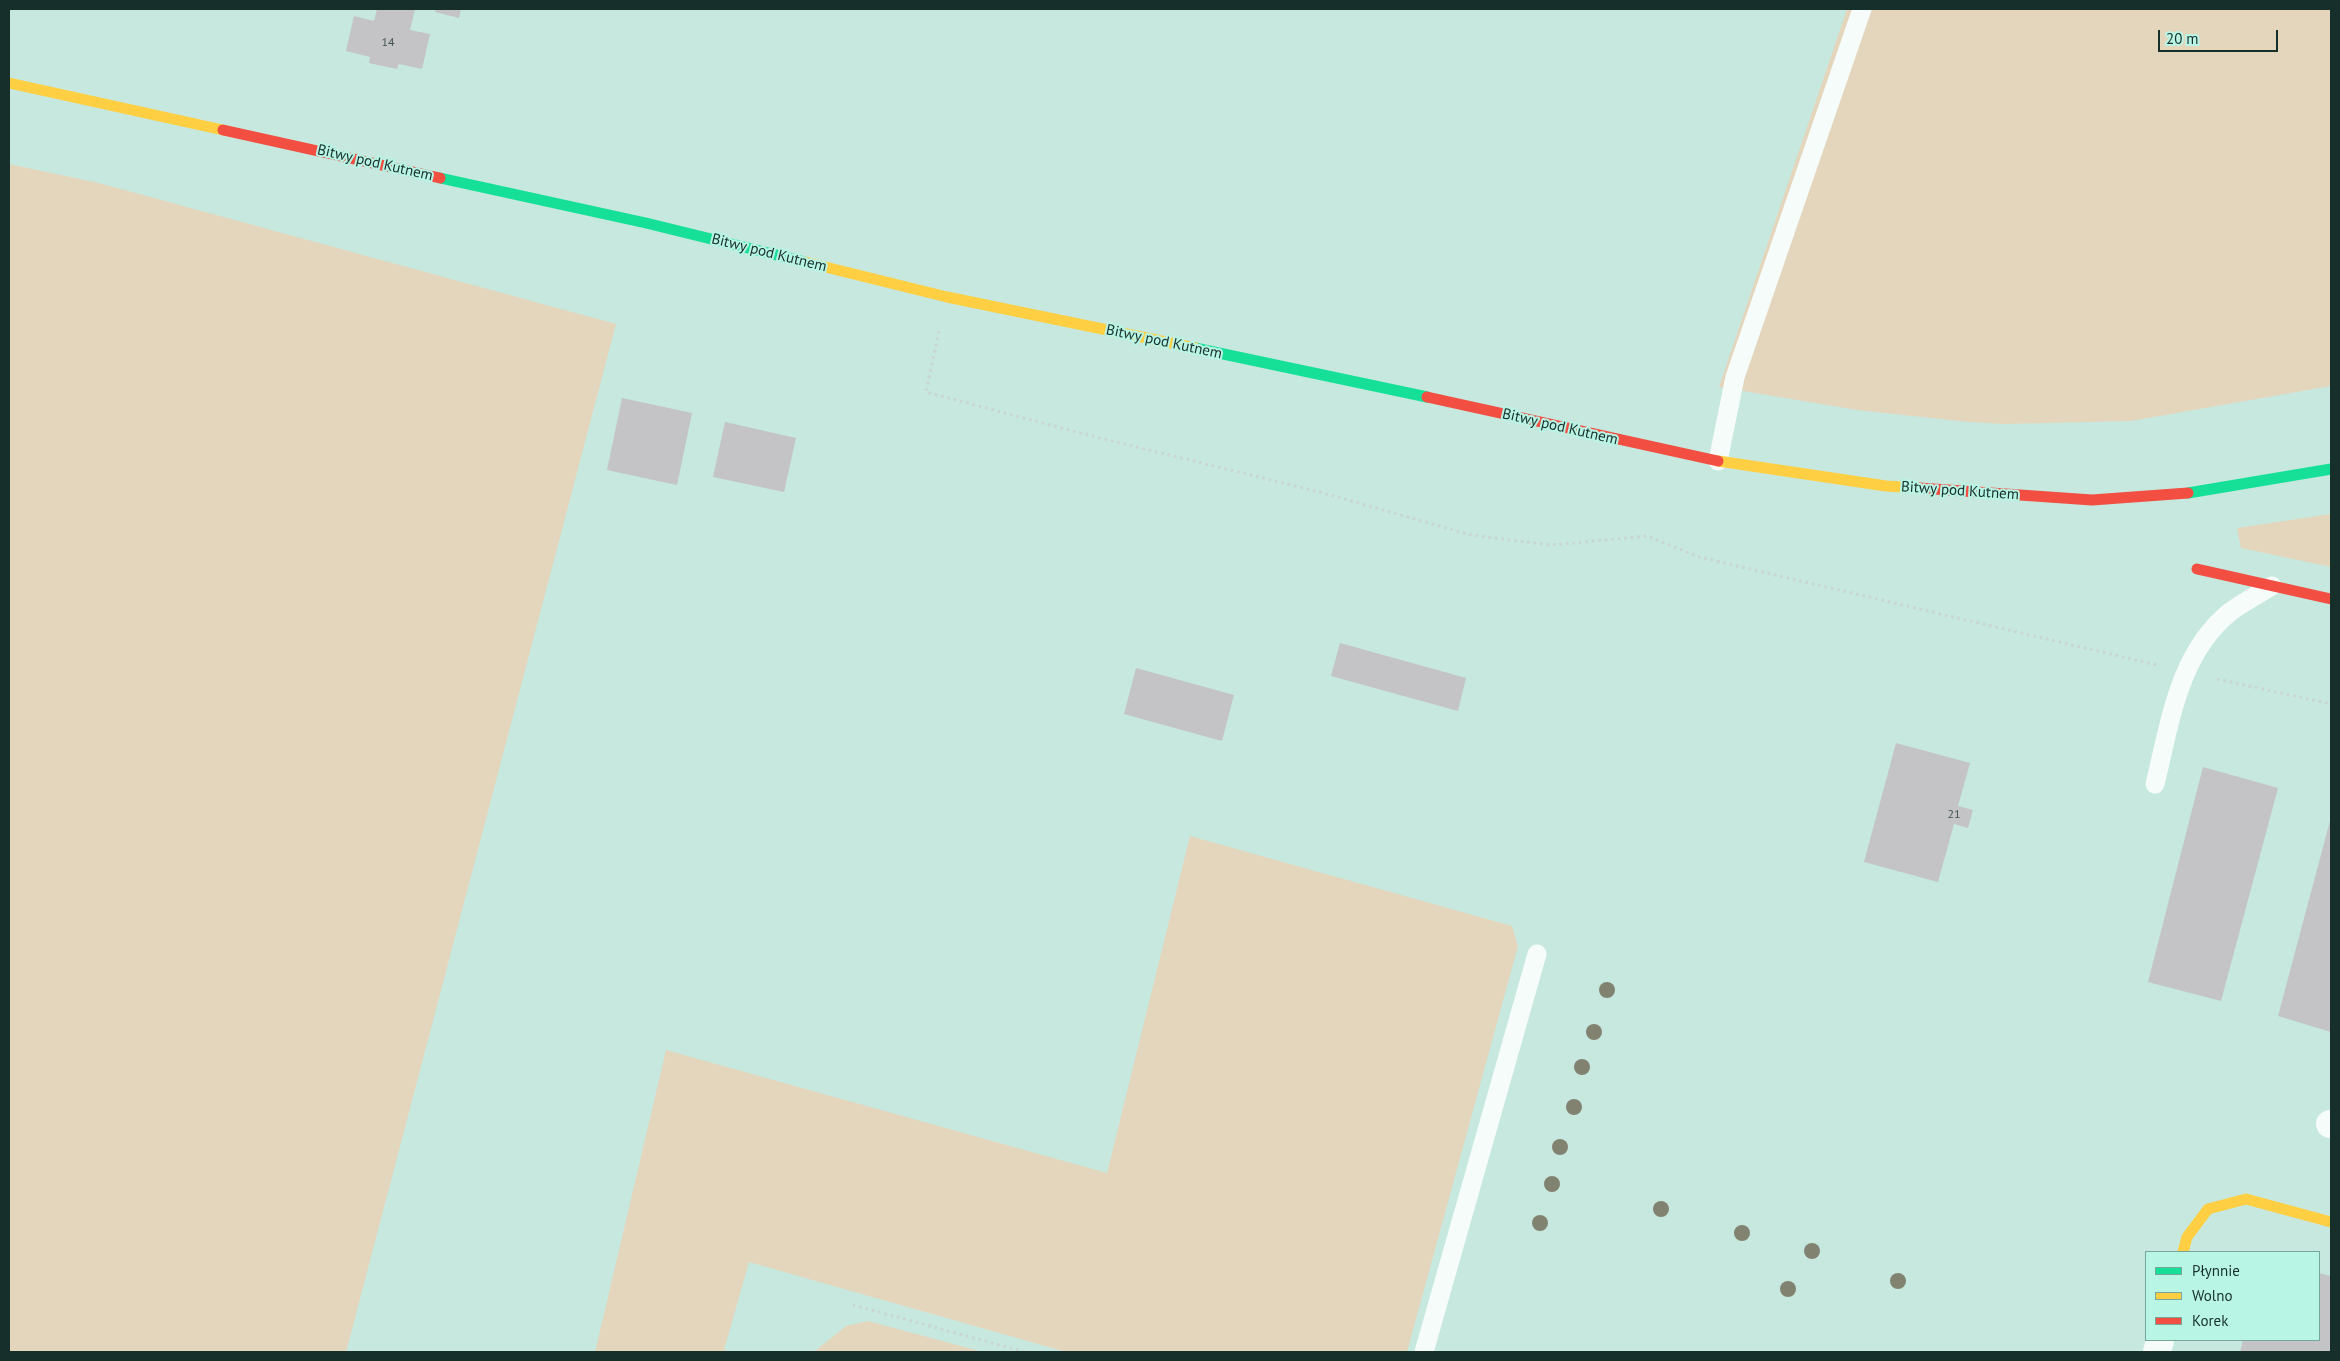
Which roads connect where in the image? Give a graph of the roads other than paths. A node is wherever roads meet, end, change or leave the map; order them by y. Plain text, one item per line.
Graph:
1 (1862, 9) edge
2 (9, 83) edge
3 (1718, 462) junction
4 (2331, 469) edge
5 (2196, 569) dead end
6 (2272, 586) junction
7 (2331, 599) edge
8 (2155, 784) dead end
9 (1537, 954) dead end
10 (2331, 1222) edge
11 (2183, 1251) edge
12 (1424, 1352) edge

1 - 3 lane
2 - 3 main road, Bitwy pod Kutnem
3 - 4 main road, Bitwy pod Kutnem
5 - 6 main road
6 - 7 main road
6 - 8 lane
9 - 12 lane
10 - 11 main road

